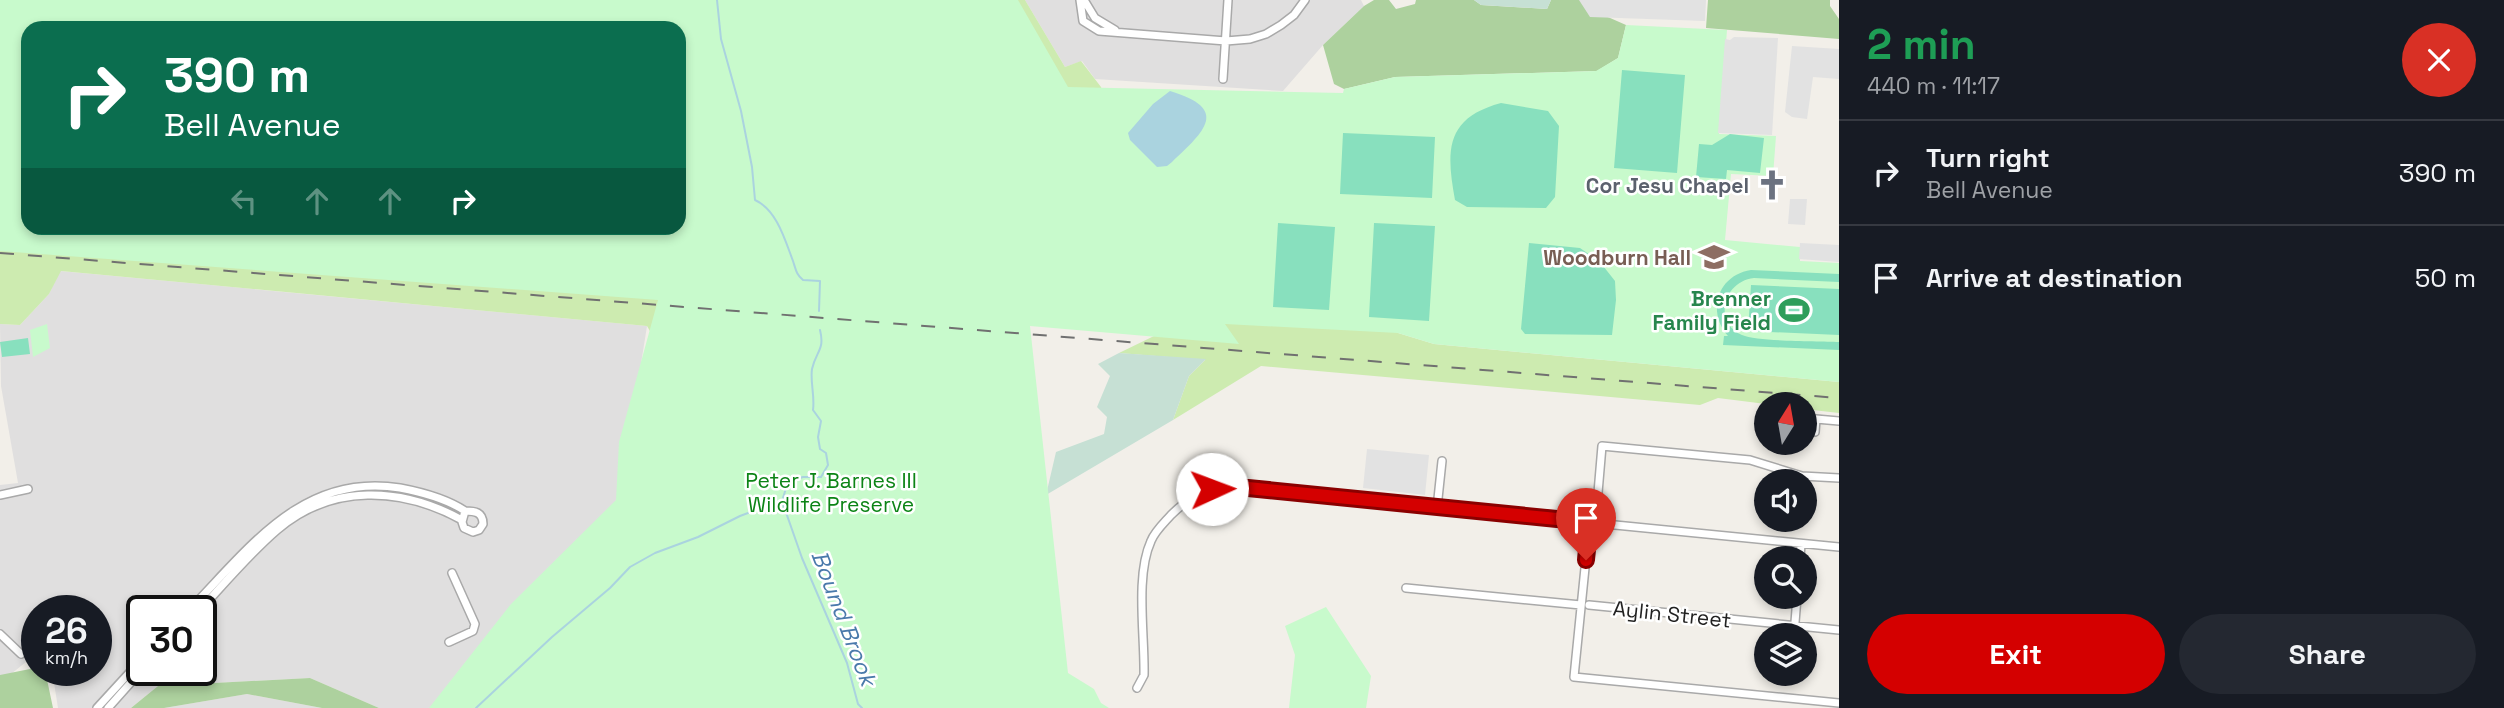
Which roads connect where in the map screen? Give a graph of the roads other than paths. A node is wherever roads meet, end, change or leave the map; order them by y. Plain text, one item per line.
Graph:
1 (1082, 0) edge
2 (1228, 0) edge
3 (1305, 0) edge
4 (1226, 41) junction
5 (1223, 79) dead end
6 (1817, 419) edge
7 (1839, 421) edge
8 (1441, 461) dead end
9 (1839, 478) edge
10 (28, 489) dead end
11 (0, 495) edge
12 (1437, 508) junction
13 (464, 516) dead end
14 (274, 527) junction
15 (1801, 544) joint
16 (1839, 547) edge
17 (452, 573) dead end
18 (1406, 588) dead end
19 (204, 595) edge
20 (213, 595) edge
21 (1585, 605) junction
22 (1764, 623) edge
23 (1817, 628) edge
24 (1839, 630) edge
25 (0, 634) edge
26 (449, 642) dead end
27 (21, 654) dead end
28 (126, 676) edge
29 (128, 686) edge
30 (1137, 688) dead end
31 (1789, 704) edge
32 (1839, 704) edge
33 (97, 708) edge
34 (108, 708) edge

1 - 4 street
2 - 4 street
3 - 4 street
4 - 5 street
6 - 7 street
8 - 12 street
9 - 15 street
10 - 11 street
12 - 21 street
12 - 30 street
13 - 14 street
14 - 19 street
14 - 20 street
15 - 16 street
17 - 26 street
18 - 21 street, Aylin Street
21 - 22 street, Aylin Street
21 - 31 street
23 - 24 street, Aylin Street
25 - 27 street
28 - 33 street
29 - 34 street
31 - 32 street

